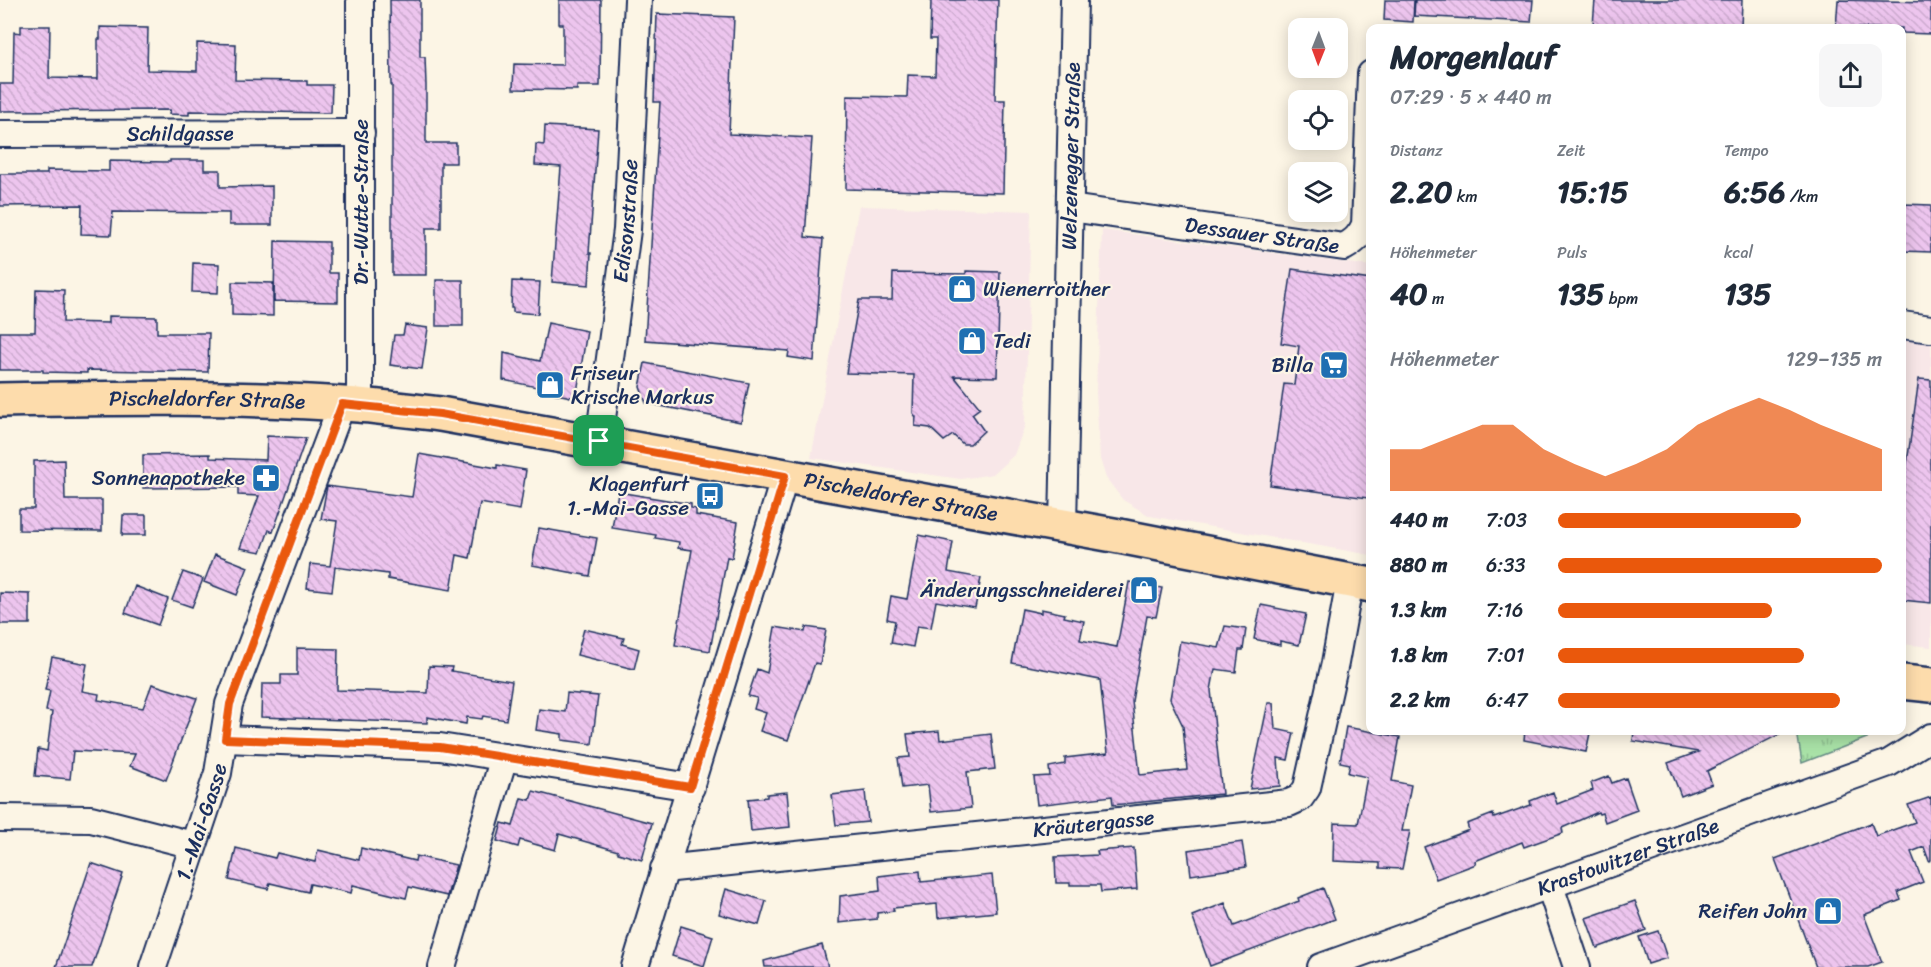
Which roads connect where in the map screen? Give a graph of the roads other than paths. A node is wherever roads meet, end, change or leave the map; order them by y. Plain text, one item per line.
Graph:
1 (360, 0) edge
2 (638, 0) edge
3 (1074, 0) edge
4 (361, 133) junction
5 (0, 134) edge
6 (1366, 200) edge
7 (1070, 208) junction
8 (1906, 326) edge
9 (1931, 329) edge
10 (0, 400) edge
11 (351, 404) junction
12 (599, 441) junction
13 (785, 476) junction
14 (1063, 526) junction
15 (1360, 583) edge
16 (1906, 682) edge
17 (1931, 685) edge
18 (1931, 737) edge
19 (225, 739) junction
20 (504, 758) junction
21 (690, 787) junction
22 (0, 818) edge
23 (194, 845) junction
24 (664, 869) junction
25 (1550, 886) junction
26 (153, 967) edge
27 (442, 967) edge
28 (634, 967) edge
29 (1321, 967) edge
30 (1577, 967) edge

1 - 4 street, Dr.-Wutte-Straße
2 - 12 street, Edisonstraße
3 - 7 street, Welzenegger Straße
4 - 5 street, Schildgasse
4 - 11 street, Dr.-Wutte-Straße
6 - 7 street, Dessauer Straße
7 - 14 street, Welzenegger Straße
8 - 9 street
10 - 11 main road, Pischeldorfer Straße
11 - 12 main road, Pischeldorfer Straße
11 - 19 street, 1.-Mai-Gasse
12 - 13 main road, Pischeldorfer Straße
13 - 14 main road, Pischeldorfer Straße
13 - 21 street
14 - 15 main road, Pischeldorfer Straße
15 - 24 street, Kräutergasse
16 - 17 main road
18 - 25 street, Krastowitzer Straße
19 - 20 street
19 - 23 street, 1.-Mai-Gasse
20 - 21 street
20 - 27 street
21 - 24 street
22 - 23 street
23 - 26 street, 1.-Mai-Gasse
24 - 28 street
25 - 29 street, Krastowitzer Straße
25 - 30 street

